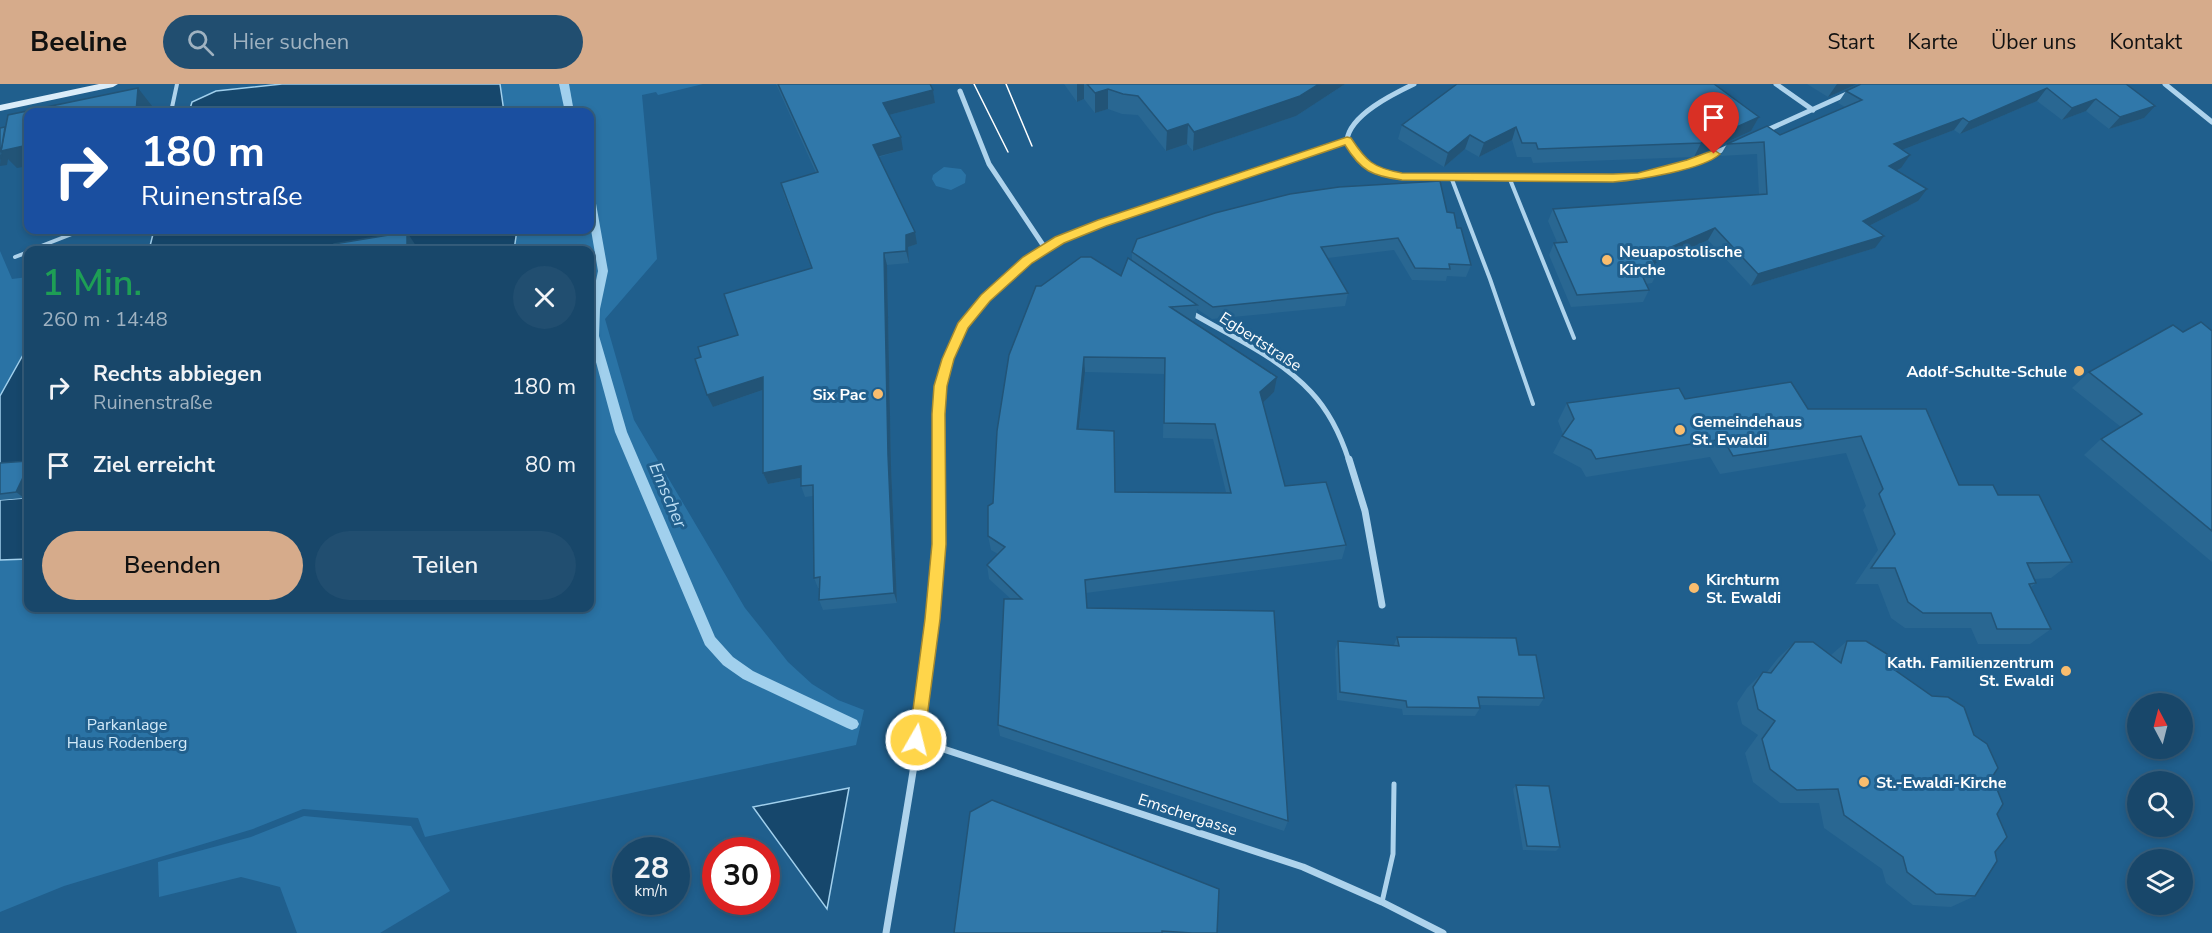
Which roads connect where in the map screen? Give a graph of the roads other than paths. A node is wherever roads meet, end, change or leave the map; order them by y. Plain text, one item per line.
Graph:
1 (113, 84) edge
2 (177, 84) edge
3 (957, 84) edge
4 (1414, 84) edge
5 (1776, 84) edge
6 (2165, 84) edge
7 (1860, 88) edge
8 (960, 91) joint
9 (0, 108) edge
10 (172, 108) edge
11 (1813, 110) junction
12 (2212, 122) edge
13 (1754, 136) edge
14 (1347, 140) junction
15 (1734, 145) edge
16 (1451, 177) junction
17 (1509, 177) junction
18 (72, 234) edge
19 (42, 246) edge
20 (1045, 248) junction
21 (24, 253) edge
22 (15, 257) dead end
23 (1183, 307) edge
24 (1574, 338) dead end
25 (1533, 404) dead end
26 (1382, 605) dead end
27 (916, 740) junction
28 (1394, 784) dead end
29 (1383, 902) junction
30 (886, 933) edge
31 (1443, 933) edge

1 - 9 main road
2 - 10 lane
3 - 8 lane
4 - 14 street
5 - 11 street
6 - 12 street
7 - 11 street
8 - 20 street
11 - 13 street
14 - 16 street
14 - 20 street
15 - 17 street
16 - 17 street
16 - 25 lane
17 - 24 lane
18 - 19 lane
20 - 27 street
21 - 22 lane
23 - 26 street, Egbertstraße
27 - 29 street, Emschergasse
27 - 30 street
28 - 29 lane
29 - 31 street, Emschergasse

